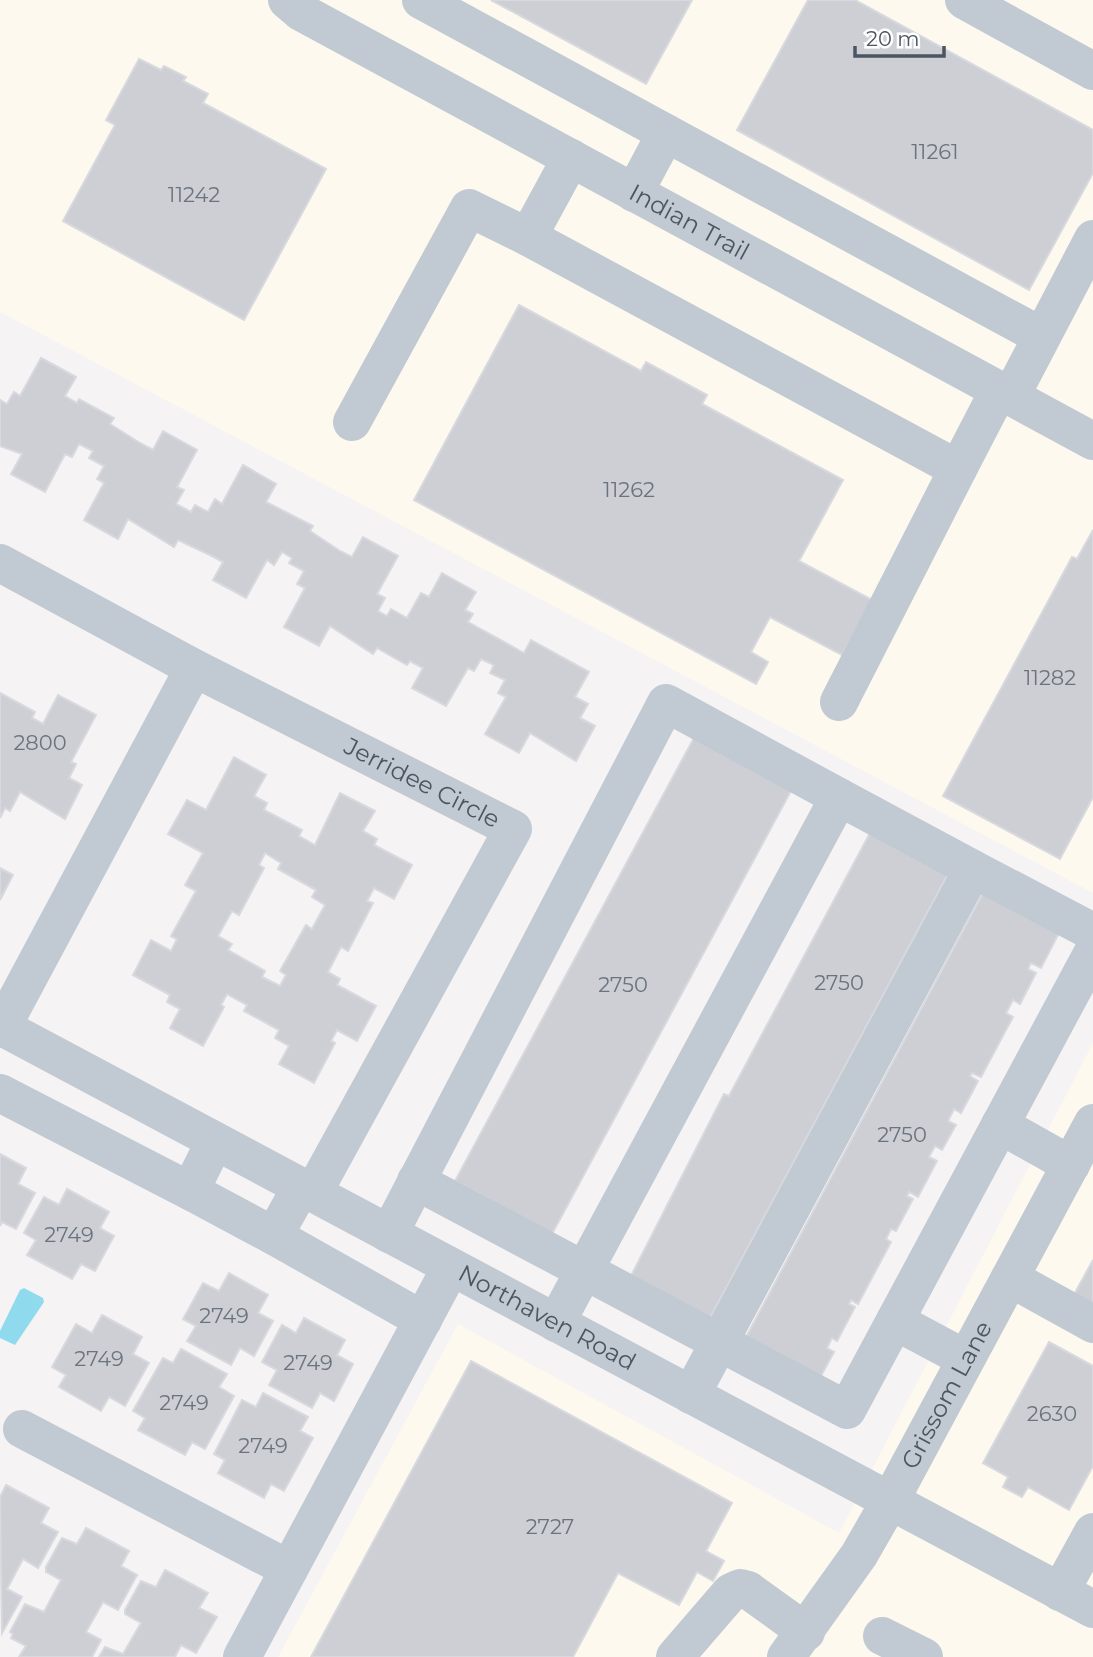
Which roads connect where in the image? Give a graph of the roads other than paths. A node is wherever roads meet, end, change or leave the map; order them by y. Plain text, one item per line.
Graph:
1 (288, 0) edge
2 (421, 0) edge
3 (964, 0) edge
4 (338, 14) edge
5 (1093, 71) edge
6 (666, 133) junction
7 (571, 158) junction
8 (634, 193) junction
9 (528, 237) junction
10 (1093, 239) edge
11 (1041, 336) junction
12 (1005, 393) junction
13 (352, 422) dead end
14 (1093, 441) edge
15 (958, 469) junction
16 (0, 563) edge
17 (194, 668) junction
18 (839, 702) dead end
19 (839, 797) junction
20 (973, 869) junction
21 (1093, 932) edge
22 (1093, 952) edge
23 (1, 1026) edge
24 (0, 1093) edge
25 (1093, 1123) edge
26 (1000, 1125) junction
27 (215, 1141) junction
28 (1071, 1164) junction
29 (416, 1181) junction
30 (307, 1190) junction
31 (190, 1191) junction
32 (388, 1234) junction
33 (274, 1236) junction
34 (451, 1267) junction
35 (586, 1269) junction
36 (1010, 1278) junction
37 (423, 1320) junction
38 (895, 1321) junction
39 (556, 1323) junction
40 (1093, 1324) edge
41 (719, 1342) junction
42 (966, 1359) junction
43 (691, 1395) junction
44 (22, 1429) dead end
45 (890, 1501) junction
46 (1093, 1531) edge
47 (289, 1569) junction
48 (1077, 1601) edge
49 (882, 1636) dead end
50 (796, 1645) edge
51 (687, 1653) edge
52 (242, 1657) edge
53 (924, 1657) edge

1 - 4 street, Indian Trail
2 - 6 street
3 - 5 street
4 - 7 street, Indian Trail
6 - 8 street
6 - 11 street
7 - 8 street, Indian Trail
7 - 9 street
8 - 12 street, Indian Trail
9 - 13 street
9 - 15 street
10 - 11 street
11 - 12 street
12 - 14 street, Indian Trail
12 - 15 street
15 - 18 street
16 - 17 street, Jerridee Circle
17 - 23 street
17 - 30 street, Jerridee Circle
19 - 20 street
19 - 29 street
19 - 35 street
20 - 21 street
20 - 41 street
22 - 26 street
23 - 27 street, Northaven Road
24 - 31 street
25 - 28 street, Grissom Lane
26 - 28 street
26 - 38 street
27 - 30 street, Northaven Road
27 - 31 street
28 - 36 street, Grissom Lane
29 - 32 street
29 - 35 street
30 - 32 street, Northaven Road
30 - 33 street
31 - 33 street
32 - 34 street, Northaven Road
33 - 37 street
34 - 37 street
34 - 39 street, Northaven Road
35 - 39 street
35 - 41 street
36 - 40 street
36 - 42 street, Grissom Lane
37 - 47 street
38 - 41 street
38 - 42 street
39 - 43 street, Northaven Road
41 - 43 street
42 - 45 street, Grissom Lane
43 - 45 street, Northaven Road
44 - 47 street
45 - 48 street, Northaven Road
45 - 50 street, Grissom Lane
46 - 48 street
47 - 52 street
49 - 53 street
50 - 51 street

